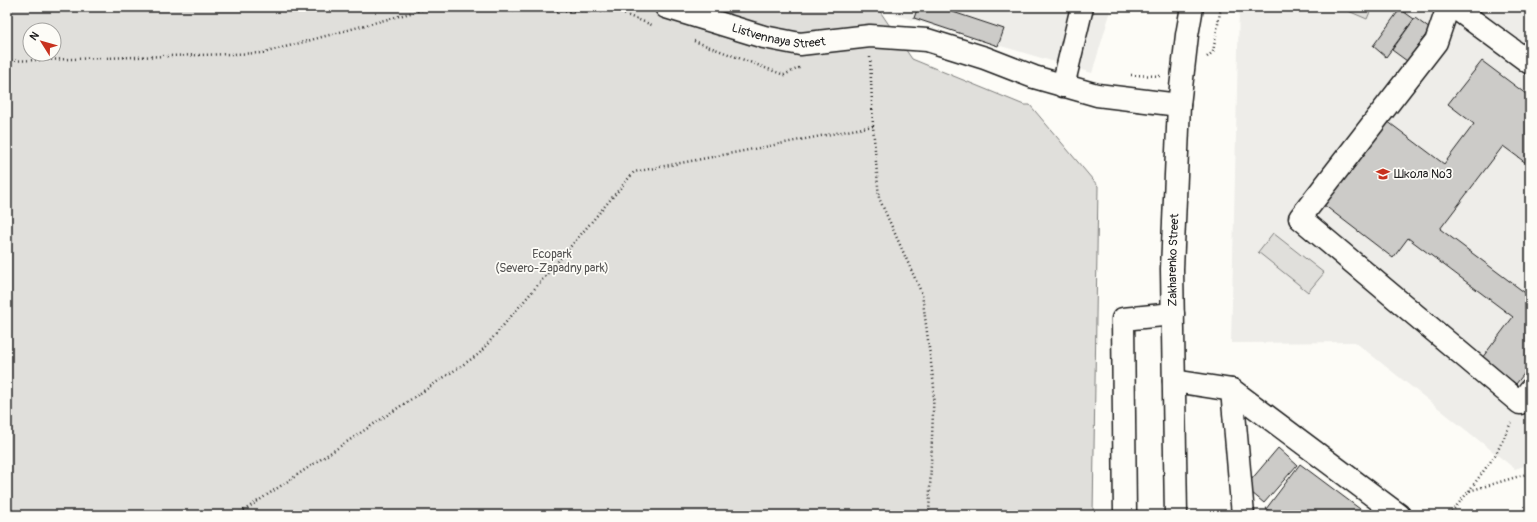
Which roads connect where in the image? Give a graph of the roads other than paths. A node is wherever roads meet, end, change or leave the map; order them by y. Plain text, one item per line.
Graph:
1 (666, 7) edge
2 (1082, 7) edge
3 (1192, 7) edge
4 (1448, 7) edge
5 (1454, 7) edge
6 (1530, 63) edge
7 (1063, 86) junction
8 (1180, 105) junction
9 (1173, 314) junction
10 (1174, 381) junction
11 (1232, 390) junction
12 (1525, 396) edge
13 (1125, 515) edge
14 (1176, 515) edge
15 (1243, 515) edge
16 (1399, 515) edge

1 - 7 street, Listvennaya Street
2 - 7 street
3 - 8 street, Zakharenko Street
4 - 12 street
5 - 6 street
7 - 8 street, Listvennaya Street
8 - 9 street, Zakharenko Street
9 - 10 street, Zakharenko Street
9 - 13 street
10 - 11 street
10 - 14 street, Zakharenko Street
11 - 15 street
11 - 16 street

